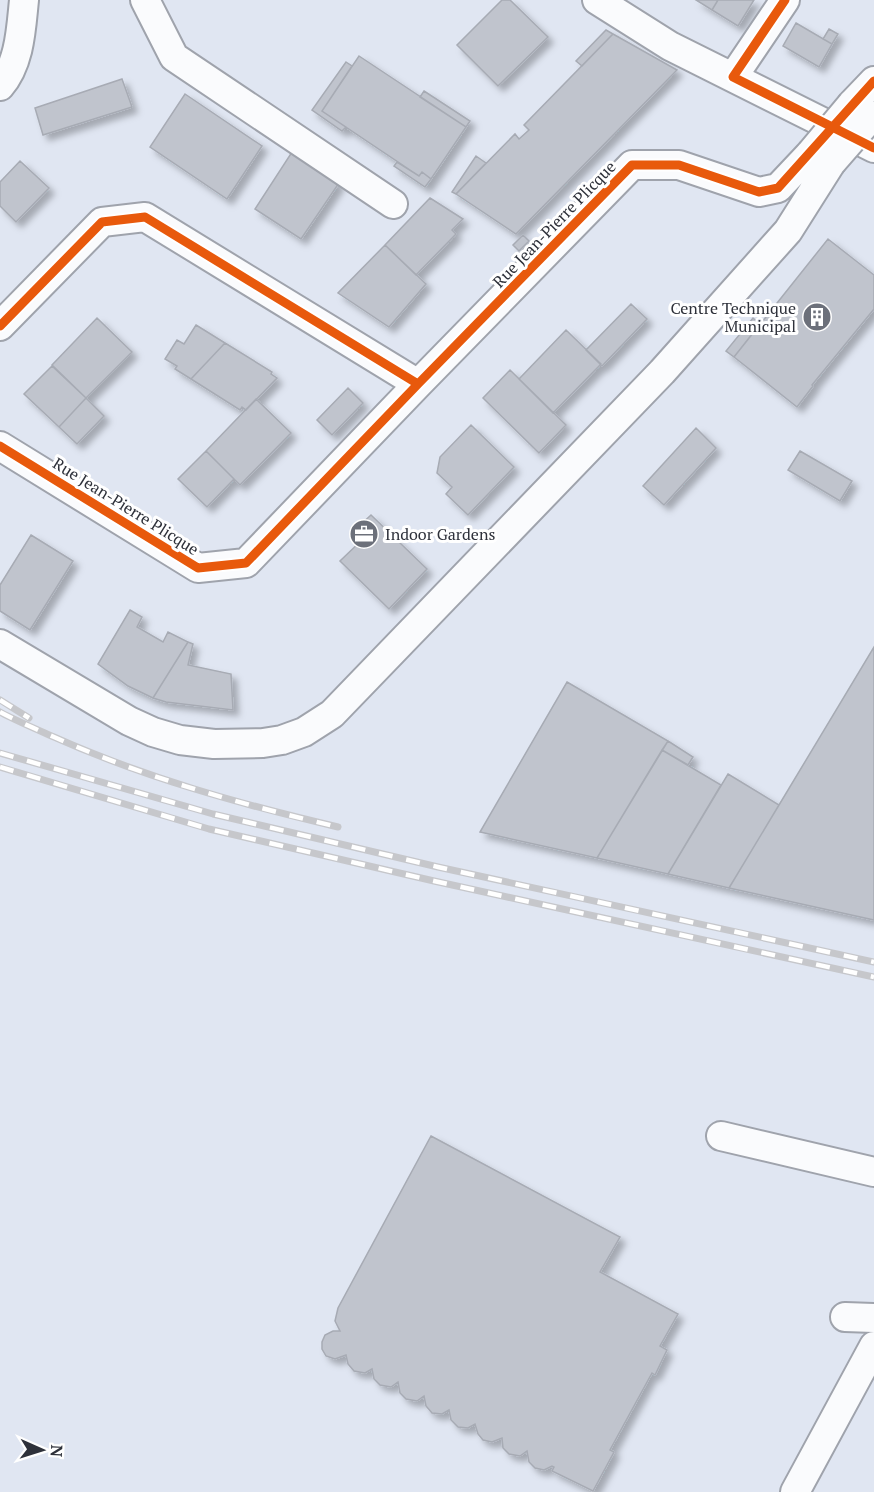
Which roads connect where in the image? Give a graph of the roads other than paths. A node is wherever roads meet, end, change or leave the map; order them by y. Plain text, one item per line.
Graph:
1 (24, 0) edge
2 (145, 0) edge
3 (597, 0) edge
4 (785, 0) edge
5 (733, 77) junction
6 (874, 81) edge
7 (0, 86) edge
8 (866, 111) edge
9 (874, 148) edge
10 (821, 158) junction
11 (393, 204) dead end
12 (0, 326) edge
13 (418, 384) junction
14 (0, 446) edge
15 (0, 644) edge
16 (721, 1136) dead end
17 (874, 1172) edge
18 (845, 1317) dead end
19 (874, 1318) edge
20 (874, 1346) edge
21 (795, 1492) edge

1 - 7 street
2 - 11 street
3 - 5 street
4 - 5 street
5 - 9 street
6 - 8 street, Rue Jean-Pierre Plicque
8 - 10 street, Rue Jean-Pierre Plicque, bridge
10 - 13 street, Rue Jean-Pierre Plicque
10 - 15 street
12 - 13 street
13 - 14 street, Rue Jean-Pierre Plicque
16 - 17 street
18 - 19 street
20 - 21 street

